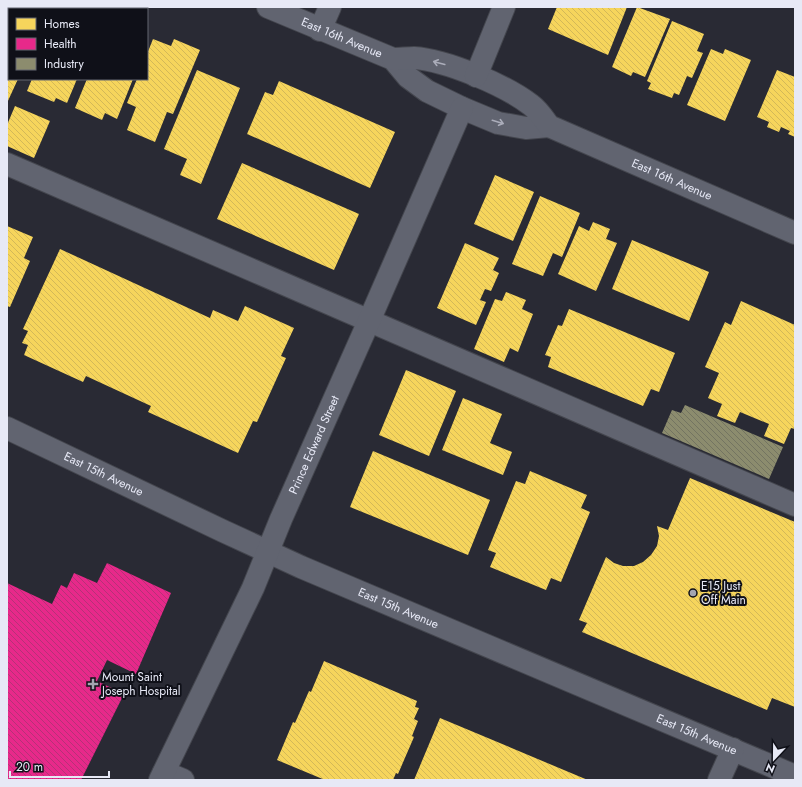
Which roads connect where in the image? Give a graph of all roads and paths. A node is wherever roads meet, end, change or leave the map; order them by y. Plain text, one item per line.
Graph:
1 (268, 7) edge
2 (330, 7) edge
3 (504, 7) edge
4 (320, 30) junction
5 (393, 60) junction
6 (476, 76) junction
7 (462, 108) junction
8 (549, 126) junction
9 (7, 164) edge
10 (795, 233) edge
11 (369, 321) junction
12 (7, 428) edge
13 (795, 505) edge
14 (267, 552) junction
15 (733, 749) junction
16 (795, 776) edge
17 (169, 777) edge
18 (719, 780) edge

1 - 4 street, East 16th Avenue
2 - 4 street
3 - 6 street
4 - 5 street, East 16th Avenue
6 -> 5 street, East 16th Avenue
5 - 7 street, East 16th Avenue
6 - 8 street, East 16th Avenue
7 -> 8 street, East 16th Avenue
7 - 11 street, Prince Edward Street
8 - 10 street, East 16th Avenue
9 - 11 street
11 - 13 street
11 - 14 street, Prince Edward Street
12 - 14 street, East 15th Avenue
14 - 15 street, East 15th Avenue
14 - 17 street, Prince Edward Street
15 - 16 street, East 15th Avenue
15 - 18 street

